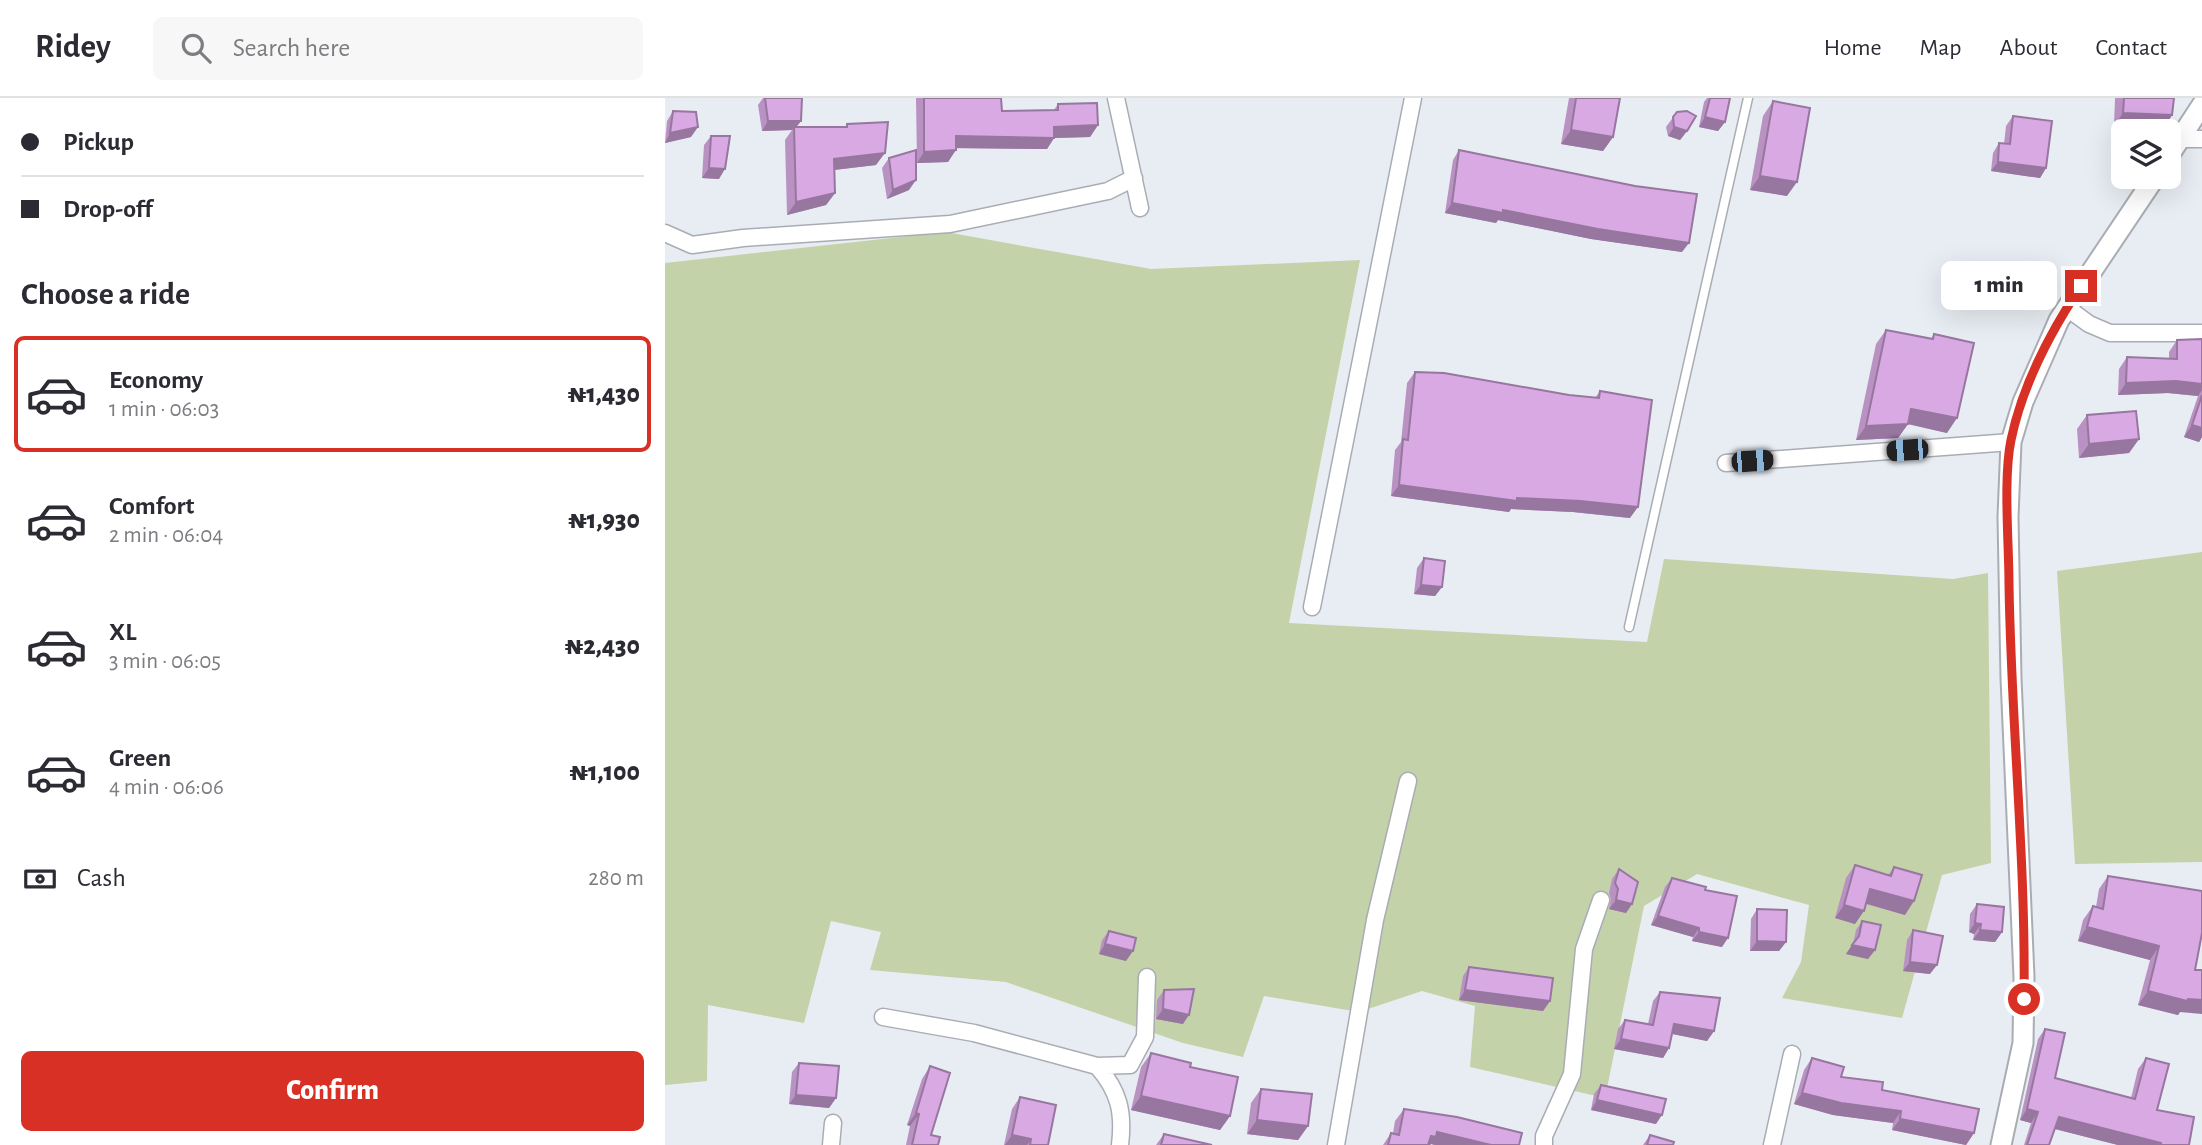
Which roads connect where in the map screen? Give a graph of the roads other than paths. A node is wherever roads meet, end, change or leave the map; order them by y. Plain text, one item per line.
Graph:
1 (1116, 98) edge
2 (1413, 98) edge
3 (1748, 98) edge
4 (2202, 105) edge
5 (2181, 137) edge
6 (2181, 139) edge
7 (2202, 139) edge
8 (1134, 178) junction
9 (2147, 189) edge
10 (1140, 208) dead end
11 (665, 233) edge
12 (2067, 308) junction
13 (2202, 333) edge
14 (2011, 442) junction
15 (1726, 463) dead end
16 (1312, 607) dead end
17 (1629, 627) dead end
18 (1408, 781) dead end
19 (1601, 900) dead end
20 (1147, 977) dead end
21 (883, 1017) dead end
22 (1792, 1054) dead end
23 (1097, 1066) junction
24 (833, 1123) dead end
25 (831, 1145) edge
26 (1120, 1145) edge
27 (1336, 1145) edge
28 (1544, 1145) edge
29 (1772, 1145) edge
30 (2001, 1145) edge

1 - 8 street
2 - 16 street
3 - 17 lane
4 - 5 street
6 - 7 street
8 - 10 street
8 - 11 street
9 - 12 street
12 - 13 street
12 - 14 street
14 - 15 street
14 - 30 street
18 - 27 street
19 - 28 street
20 - 23 street
21 - 23 street
22 - 29 street
23 - 26 street
24 - 25 street

